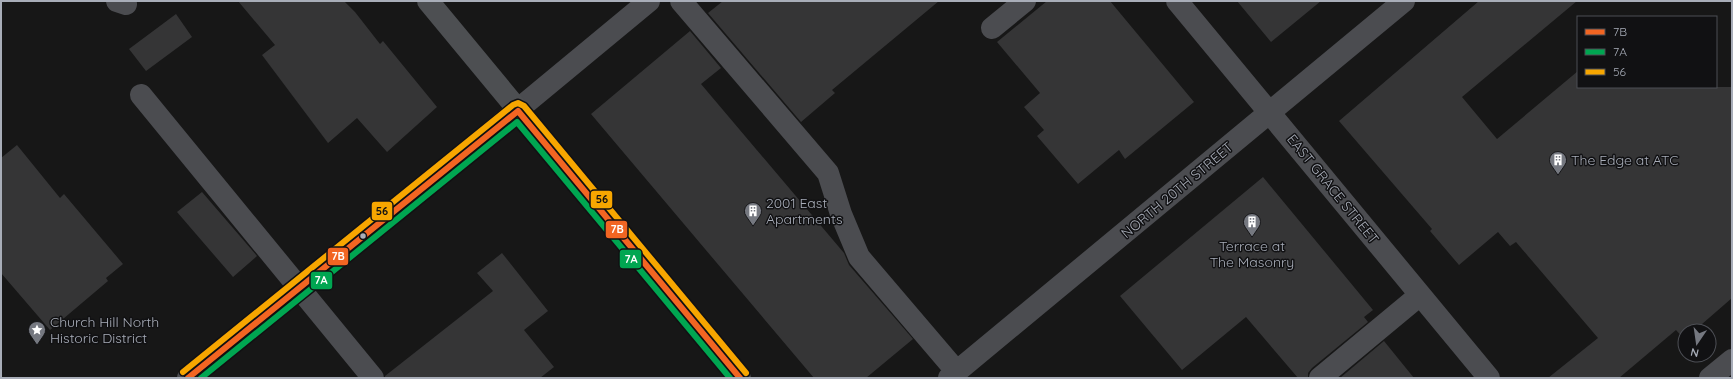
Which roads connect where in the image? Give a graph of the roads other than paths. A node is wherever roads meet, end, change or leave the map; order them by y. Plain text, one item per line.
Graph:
1 (428, 1) edge
2 (649, 1) edge
3 (681, 1) edge
4 (1025, 1) edge
5 (1177, 1) edge
6 (1404, 1) edge
7 (992, 28) dead end
8 (141, 95) dead end
9 (518, 111) junction
10 (1270, 112) junction
11 (300, 289) junction
12 (1420, 295) junction
13 (1732, 360) edge
14 (953, 375) edge
15 (188, 378) edge
16 (373, 378) edge
17 (740, 378) edge
18 (1320, 378) edge
19 (1489, 378) edge
20 (1710, 378) edge

1 - 9 main road
2 - 9 street
3 - 14 street
4 - 7 street
5 - 10 street, EAST GRACE STREET
6 - 10 street, NORTH 20TH STREET
8 - 11 street
9 - 11 street
9 - 17 main road
10 - 12 street, EAST GRACE STREET
10 - 14 street, NORTH 20TH STREET
11 - 15 street
11 - 16 street
12 - 18 street
12 - 19 street, EAST GRACE STREET
13 - 20 street

